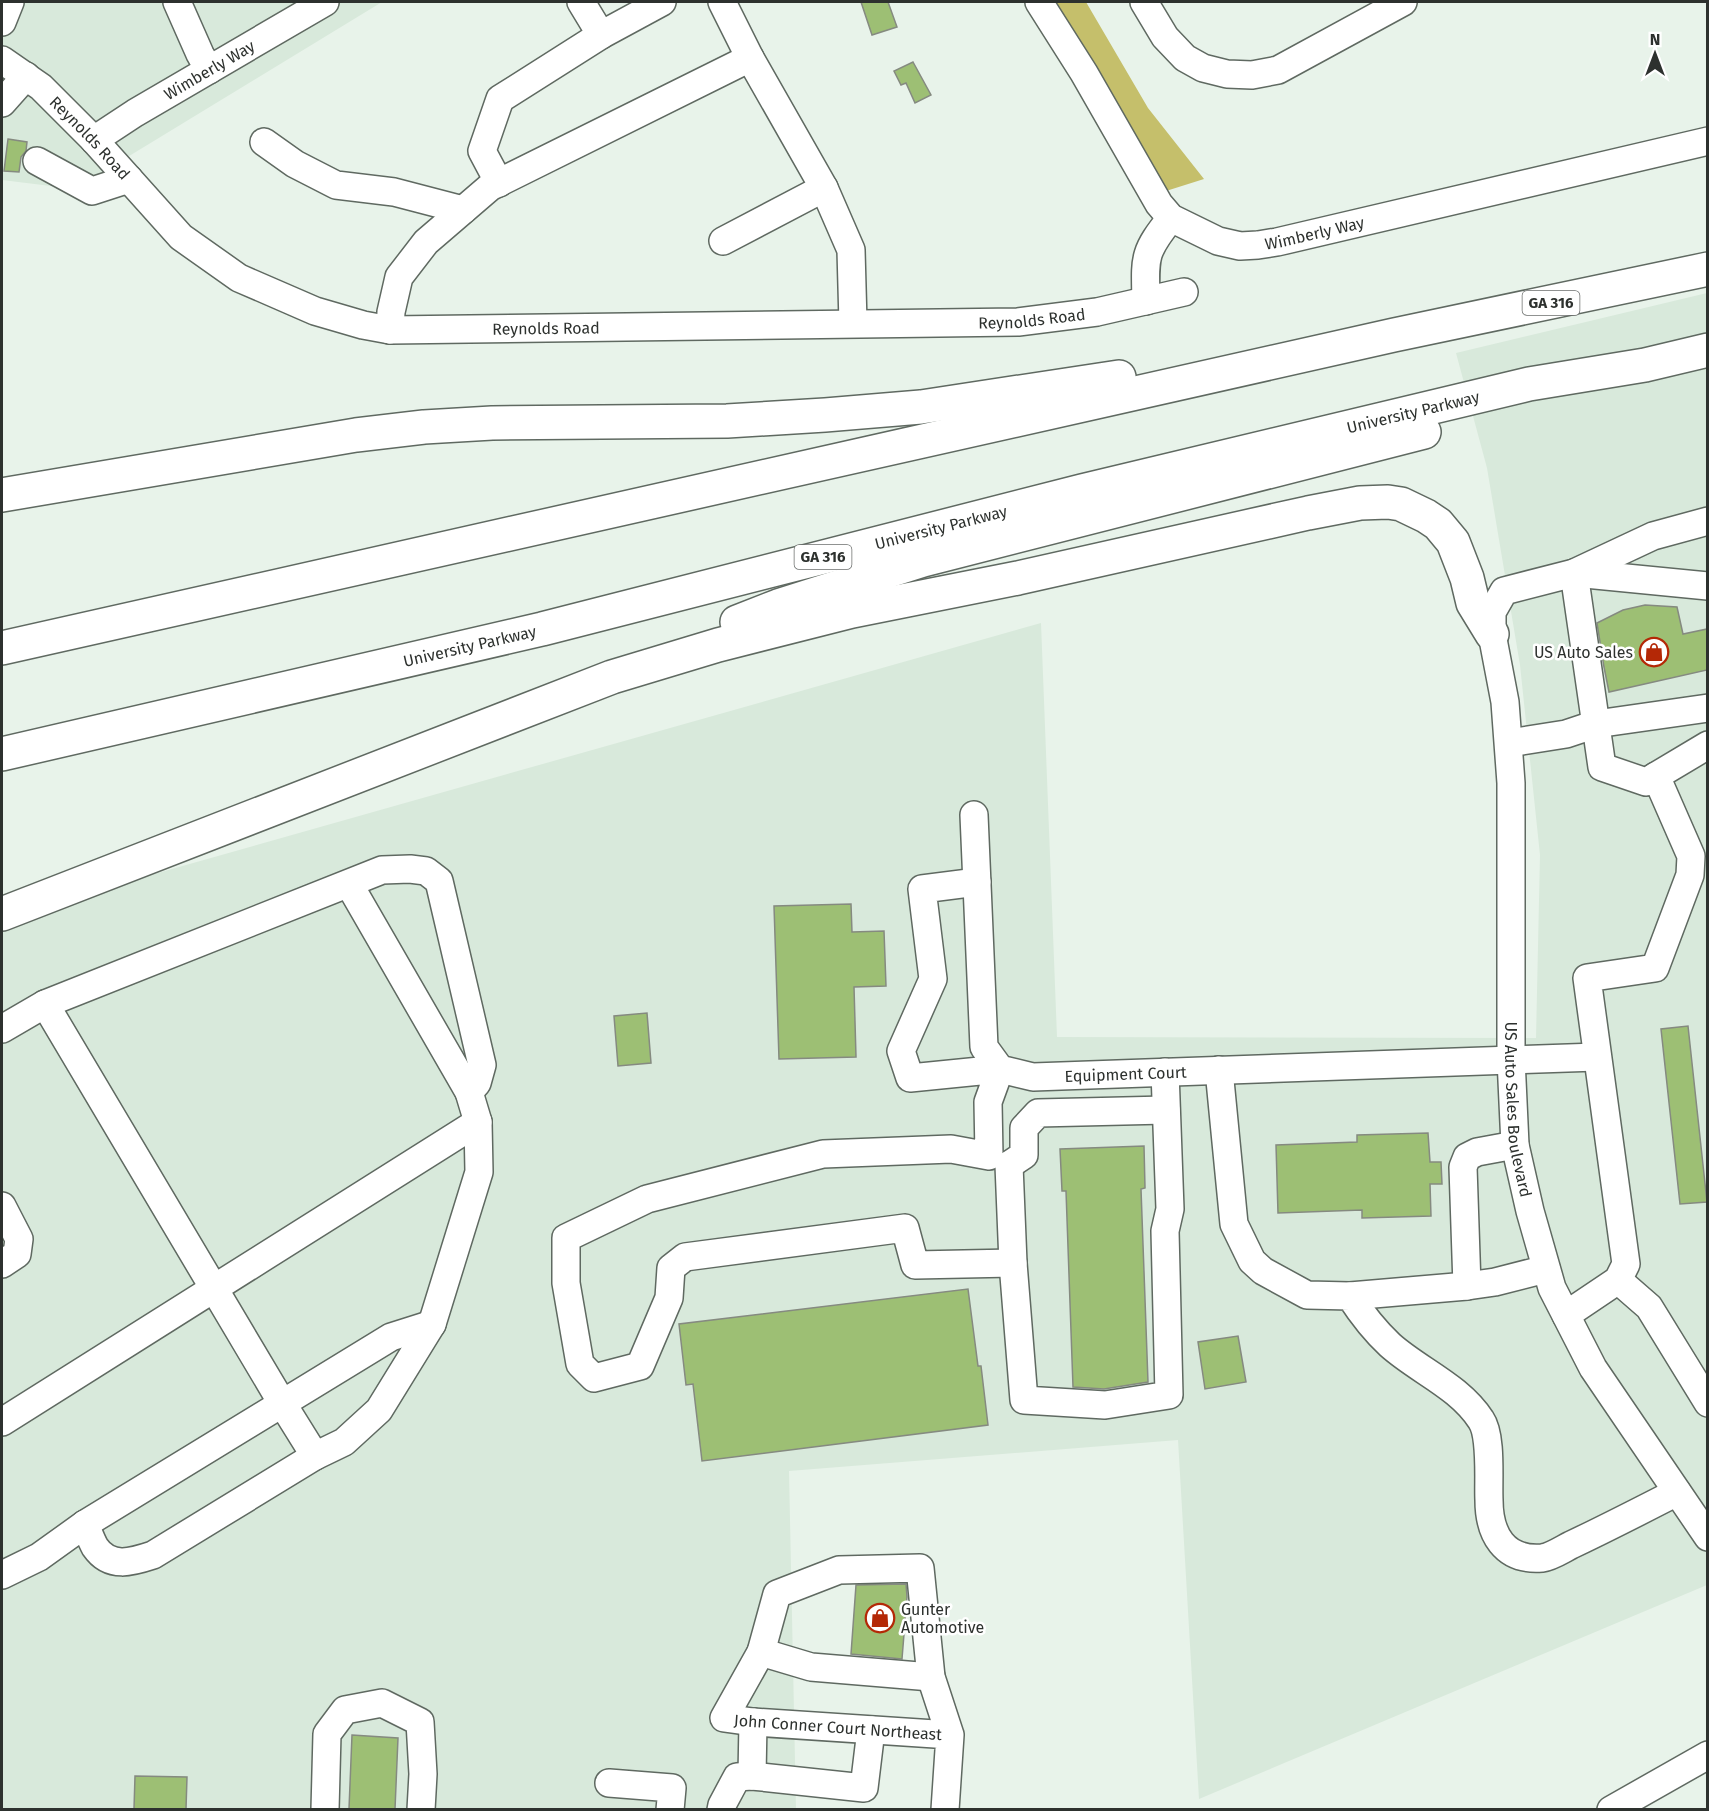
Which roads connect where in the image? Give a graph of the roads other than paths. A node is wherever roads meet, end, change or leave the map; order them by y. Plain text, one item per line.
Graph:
1 (10, 2) edge
2 (177, 2) edge
3 (325, 2) edge
4 (581, 2) edge
5 (662, 2) edge
6 (722, 2) edge
7 (1039, 2) edge
8 (1144, 2) edge
9 (1403, 2) edge
10 (2, 22) edge
11 (601, 35) junction
12 (750, 58) junction
13 (2, 60) edge
14 (209, 70) junction
15 (26, 76) junction
16 (2, 103) edge
17 (94, 140) junction
18 (1707, 141) edge
19 (264, 142) dead end
20 (38, 161) dead end
21 (129, 179) junction
22 (499, 183) junction
23 (824, 188) junction
24 (463, 210) junction
25 (1171, 218) junction
26 (723, 241) dead end
27 (1707, 269) edge
28 (1184, 292) dead end
29 (1146, 301) junction
30 (853, 323) junction
31 (390, 330) junction
32 (1394, 335) junction
33 (1707, 350) edge
34 (1645, 365) junction
35 (2, 495) edge
36 (1707, 521) edge
37 (1574, 573) junction
38 (1707, 586) edge
39 (1492, 634) junction
40 (2, 648) edge
41 (612, 677) junction
42 (1707, 708) edge
43 (1596, 724) junction
44 (1509, 743) junction
45 (1707, 745) edge
46 (2, 754) edge
47 (1656, 776) junction
48 (974, 815) dead end
49 (977, 882) junction
50 (349, 884) junction
51 (2, 914) edge
52 (45, 1004) junction
53 (2, 1029) edge
54 (1598, 1057) junction
55 (1510, 1059) junction
56 (1000, 1069) junction
57 (1219, 1070) junction
58 (1165, 1072) junction
59 (469, 1092) junction
60 (1166, 1110) junction
61 (478, 1122) junction
62 (1515, 1145) junction
63 (999, 1160) junction
64 (2, 1206) edge
65 (1013, 1263) junction
66 (2, 1264) edge
67 (1546, 1269) junction
68 (1618, 1280) junction
69 (1467, 1286) junction
70 (213, 1288) junction
71 (1350, 1296) junction
72 (1566, 1316) junction
73 (432, 1324) junction
74 (1707, 1403) edge
75 (282, 1404) junction
76 (2, 1422) edge
77 (315, 1456) junction
78 (1677, 1492) junction
79 (85, 1524) junction
80 (1707, 1537) edge
81 (2, 1575) edge
82 (761, 1652) junction
83 (931, 1677) junction
84 (753, 1722) junction
85 (871, 1730) junction
86 (950, 1735) junction
87 (1707, 1755) edge
88 (752, 1776) junction
89 (609, 1782) dead end
90 (325, 1809) edge
91 (421, 1809) edge
92 (670, 1809) edge
93 (721, 1809) edge
94 (945, 1809) edge
95 (1611, 1809) edge

1 - 10 street
2 - 14 street
3 - 14 street, Wimberly Way
4 - 11 street
5 - 11 street
6 - 12 street
7 - 25 street, Wimberly Way
8 - 9 street
11 - 22 street
12 - 22 street
12 - 23 street
13 - 15 street, Reynolds Road
14 - 17 street, Wimberly Way
15 - 16 street
15 - 17 street, Reynolds Road
17 - 21 street, Reynolds Road
18 - 25 street, Wimberly Way
19 - 24 street
20 - 21 street
21 - 31 street, Reynolds Road
22 - 24 street
23 - 26 street
23 - 30 street
24 - 31 street
25 - 29 street
27 - 32 highway, GA 316
28 - 29 street, Reynolds Road
29 - 30 street, Reynolds Road
30 - 31 street, Reynolds Road
32 - 35 highway
32 - 40 highway, GA 316
33 - 34 highway, University Parkway / GA 316
34 - 41 highway
34 - 46 highway, University Parkway / GA 316
36 - 37 street
37 - 38 street
37 - 39 street, US Auto Sales Boulevard
37 - 43 street
39 - 41 highway
39 - 44 street, US Auto Sales Boulevard
41 - 51 highway
42 - 43 street
43 - 44 street
43 - 47 street
44 - 55 street, US Auto Sales Boulevard
45 - 47 street
47 - 54 street
48 - 49 street
49 - 56 street
49 - 56 street, Equipment Court
50 - 52 street
50 - 59 street
50 - 59 street
52 - 53 street
52 - 70 street
54 - 55 street, Equipment Court
54 - 68 street
55 - 57 street, Equipment Court
55 - 62 street, US Auto Sales Boulevard
56 - 58 street, Equipment Court
56 - 63 street
57 - 58 street, Equipment Court
57 - 71 street
58 - 60 street
59 - 61 street
60 - 63 street
60 - 65 street
61 - 70 street
61 - 73 street
62 - 67 street, US Auto Sales Boulevard
62 - 69 street
63 - 65 street
63 - 65 street
64 - 66 street
67 - 69 street
67 - 72 street, US Auto Sales Boulevard
68 - 72 street
68 - 74 street
69 - 71 street
70 - 75 street
70 - 76 street
71 - 78 street
72 - 78 street, US Auto Sales Boulevard
73 - 75 street
73 - 77 street
75 - 77 street
75 - 79 street
77 - 79 street
78 - 80 street, US Auto Sales Boulevard
79 - 81 street
82 - 83 street
82 - 83 street
82 - 84 street, John Conner Court Northeast
83 - 86 street
84 - 85 street, John Conner Court Northeast
84 - 88 street
85 - 86 street, John Conner Court Northeast
85 - 88 street
86 - 94 street, John Conner Court Northeast
87 - 95 street
88 - 93 street
89 - 92 street
90 - 91 street

